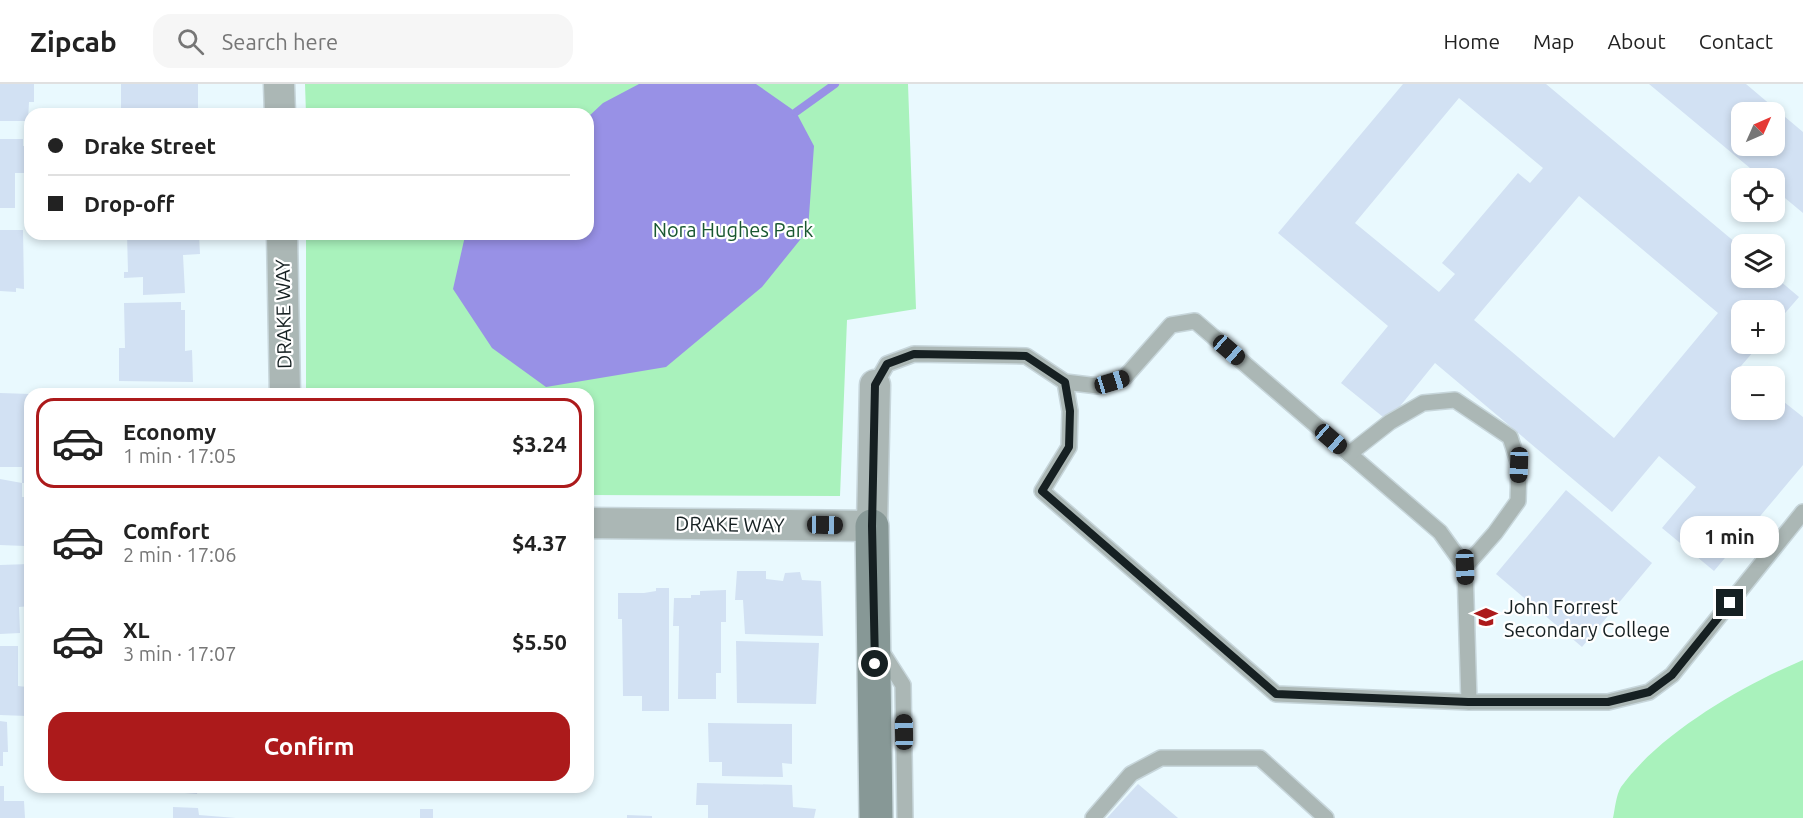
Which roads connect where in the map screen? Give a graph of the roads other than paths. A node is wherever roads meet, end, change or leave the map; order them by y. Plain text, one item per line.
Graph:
1 (279, 84) edge
2 (280, 108) edge
3 (282, 240) edge
4 (1065, 382) junction
5 (875, 385) joint
6 (285, 388) edge
7 (1348, 454) junction
8 (1803, 512) edge
9 (594, 523) edge
10 (872, 526) junction
11 (1465, 567) junction
12 (875, 642) junction
13 (1468, 702) junction
14 (876, 818) edge
15 (905, 818) edge
16 (1093, 818) edge
17 (1326, 818) edge

1 - 2 street
3 - 6 street, DRAKE WAY
4 - 5 lane
4 - 7 lane
4 - 13 lane
5 - 10 street
7 - 11 lane
7 - 11 lane
8 - 13 lane
9 - 10 street, DRAKE WAY
10 - 12 street
11 - 13 lane
12 - 14 street
12 - 15 lane
16 - 17 lane

